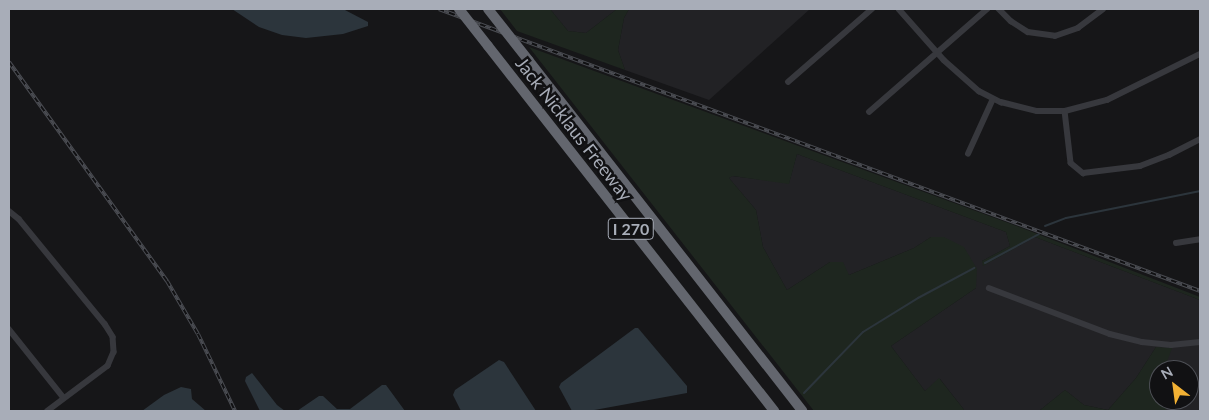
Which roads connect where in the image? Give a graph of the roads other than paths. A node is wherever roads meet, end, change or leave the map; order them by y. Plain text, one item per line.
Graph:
1 (459, 9) edge
2 (488, 9) edge
3 (872, 9) edge
4 (899, 9) edge
5 (987, 9) edge
6 (999, 9) edge
7 (1103, 9) edge
8 (937, 52) junction
9 (1200, 54) edge
10 (788, 82) dead end
11 (993, 99) junction
12 (1065, 111) junction
13 (869, 112) dead end
14 (1200, 139) edge
15 (968, 154) dead end
16 (9, 211) edge
17 (1200, 239) edge
18 (1176, 243) dead end
19 (989, 288) dead end
20 (9, 329) edge
21 (15, 337) junction
22 (1200, 342) edge
23 (9, 343) edge
24 (64, 398) junction
25 (48, 411) edge
26 (774, 411) edge
27 (802, 411) edge

1 - 26 highway, Jack Nicklaus Freeway / I 270, bridge
2 - 27 highway, Jack Nicklaus Freeway / I 270, bridge
3 - 10 street
4 - 8 street
5 - 8 street
6 - 7 street
8 - 11 street
8 - 13 street
9 - 12 street
11 - 12 street
11 - 15 street
12 - 14 street
16 - 24 street
17 - 18 street
19 - 22 street
20 - 21 street
21 - 23 street
21 - 24 street
24 - 25 street

